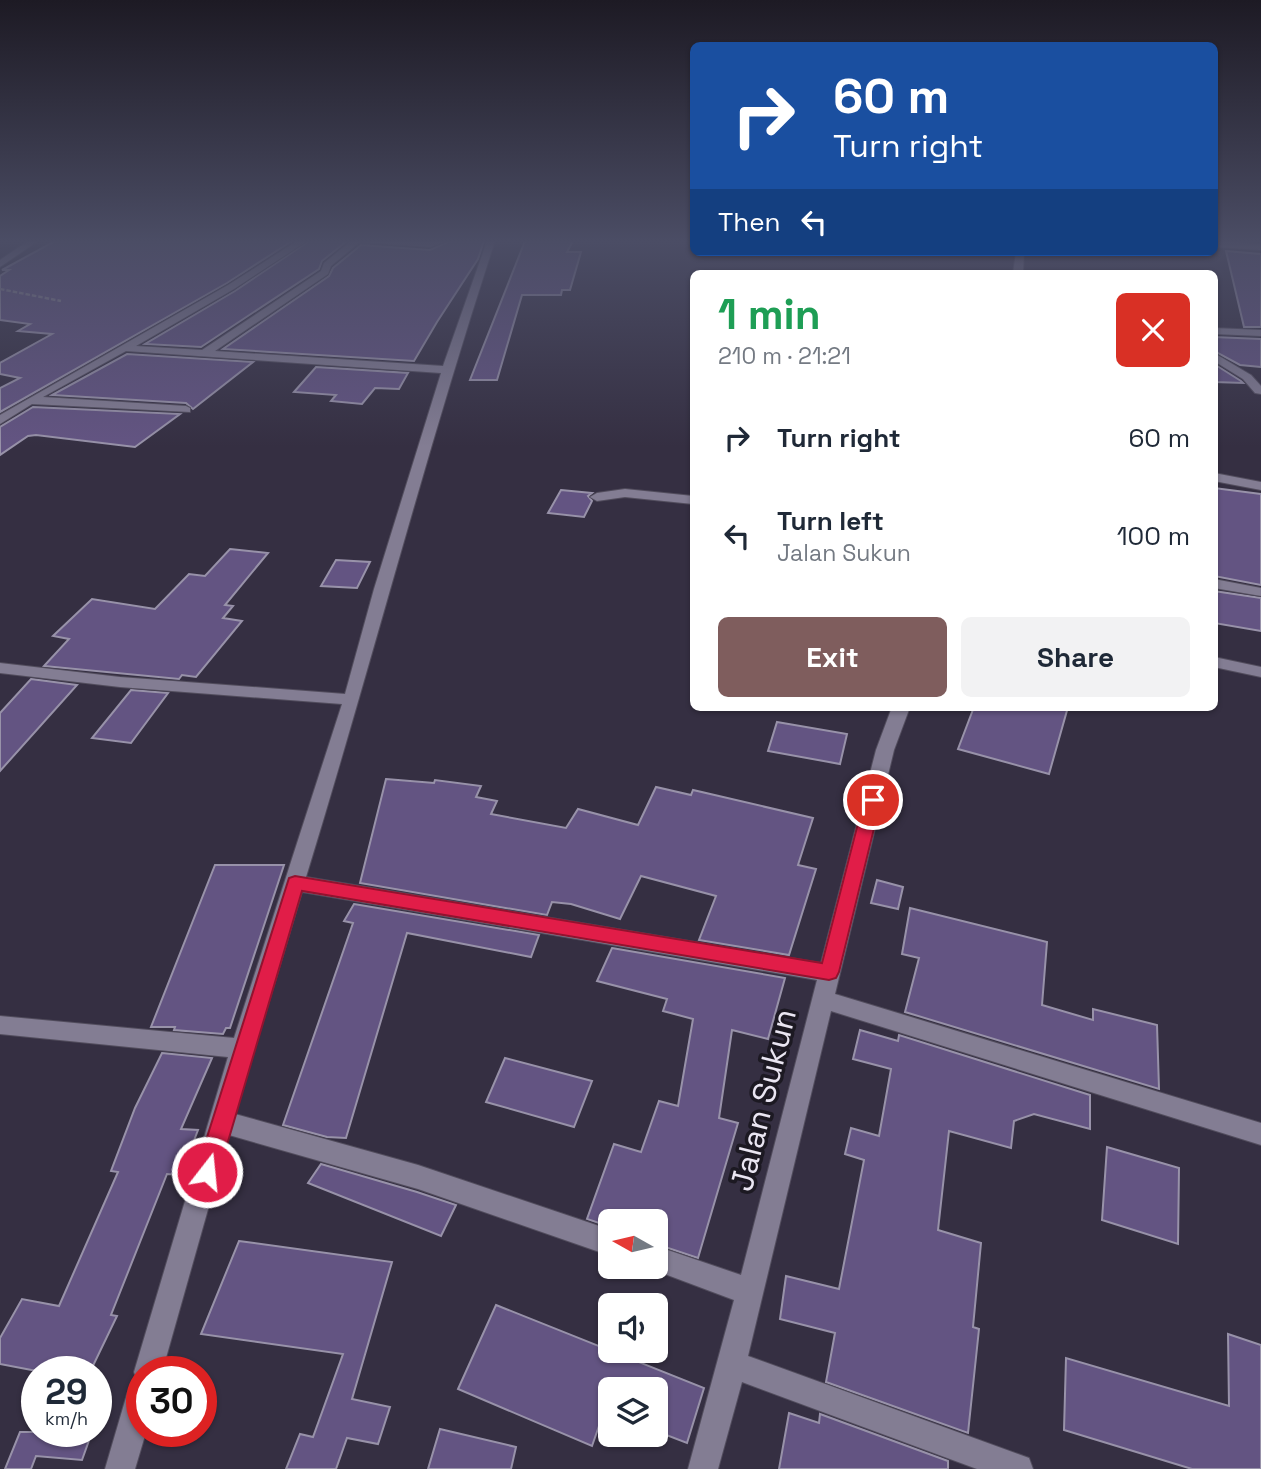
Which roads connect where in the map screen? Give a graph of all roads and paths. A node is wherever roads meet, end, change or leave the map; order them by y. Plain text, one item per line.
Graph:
1 (191, 310) edge
2 (269, 310) edge
3 (468, 310) edge
4 (1218, 331) edge
5 (1261, 333) edge
6 (124, 348) junction
7 (205, 353) junction
8 (1218, 359) edge
9 (447, 370) junction
10 (1259, 391) dead end
11 (30, 400) junction
12 (186, 410) dead end
13 (0, 419) edge
14 (1218, 478) edge
15 (1261, 486) edge
16 (597, 497) dead end
17 (690, 500) edge
18 (1218, 584) edge
19 (1261, 592) edge
20 (1218, 663) edge
21 (0, 668) edge
22 (1261, 672) edge
23 (352, 700) junction
24 (900, 711) edge
25 (295, 883) junction
26 (829, 972) junction
27 (822, 999) junction
28 (0, 1025) edge
29 (243, 1049) junction
30 (222, 1122) junction
31 (1261, 1134) edge
32 (598, 1238) edge
33 (668, 1263) edge
34 (748, 1292) junction
35 (153, 1356) edge
36 (732, 1364) junction
37 (126, 1447) edge
38 (120, 1469) edge
39 (704, 1469) edge
40 (1018, 1469) edge

1 - 6 street
2 - 7 street
3 - 9 street
4 - 5 street
6 - 7 street
6 - 11 street
7 - 9 street
8 - 10 street
9 - 23 street
11 - 12 street
11 - 13 street
14 - 15 street
16 - 17 street
18 - 19 street
20 - 22 street
21 - 23 street
23 - 25 street
24 - 26 street, Jalan Sukun
25 - 26 street
25 - 29 street
26 - 27 street, Jalan Sukun
27 - 31 street
27 - 34 street, Jalan Sukun
28 - 29 street
29 - 30 street
30 - 32 street
30 - 35 street
33 - 34 street
34 - 36 street, Jalan Sukun
36 - 39 street, Jalan Sukun
36 - 40 street
37 - 38 street

